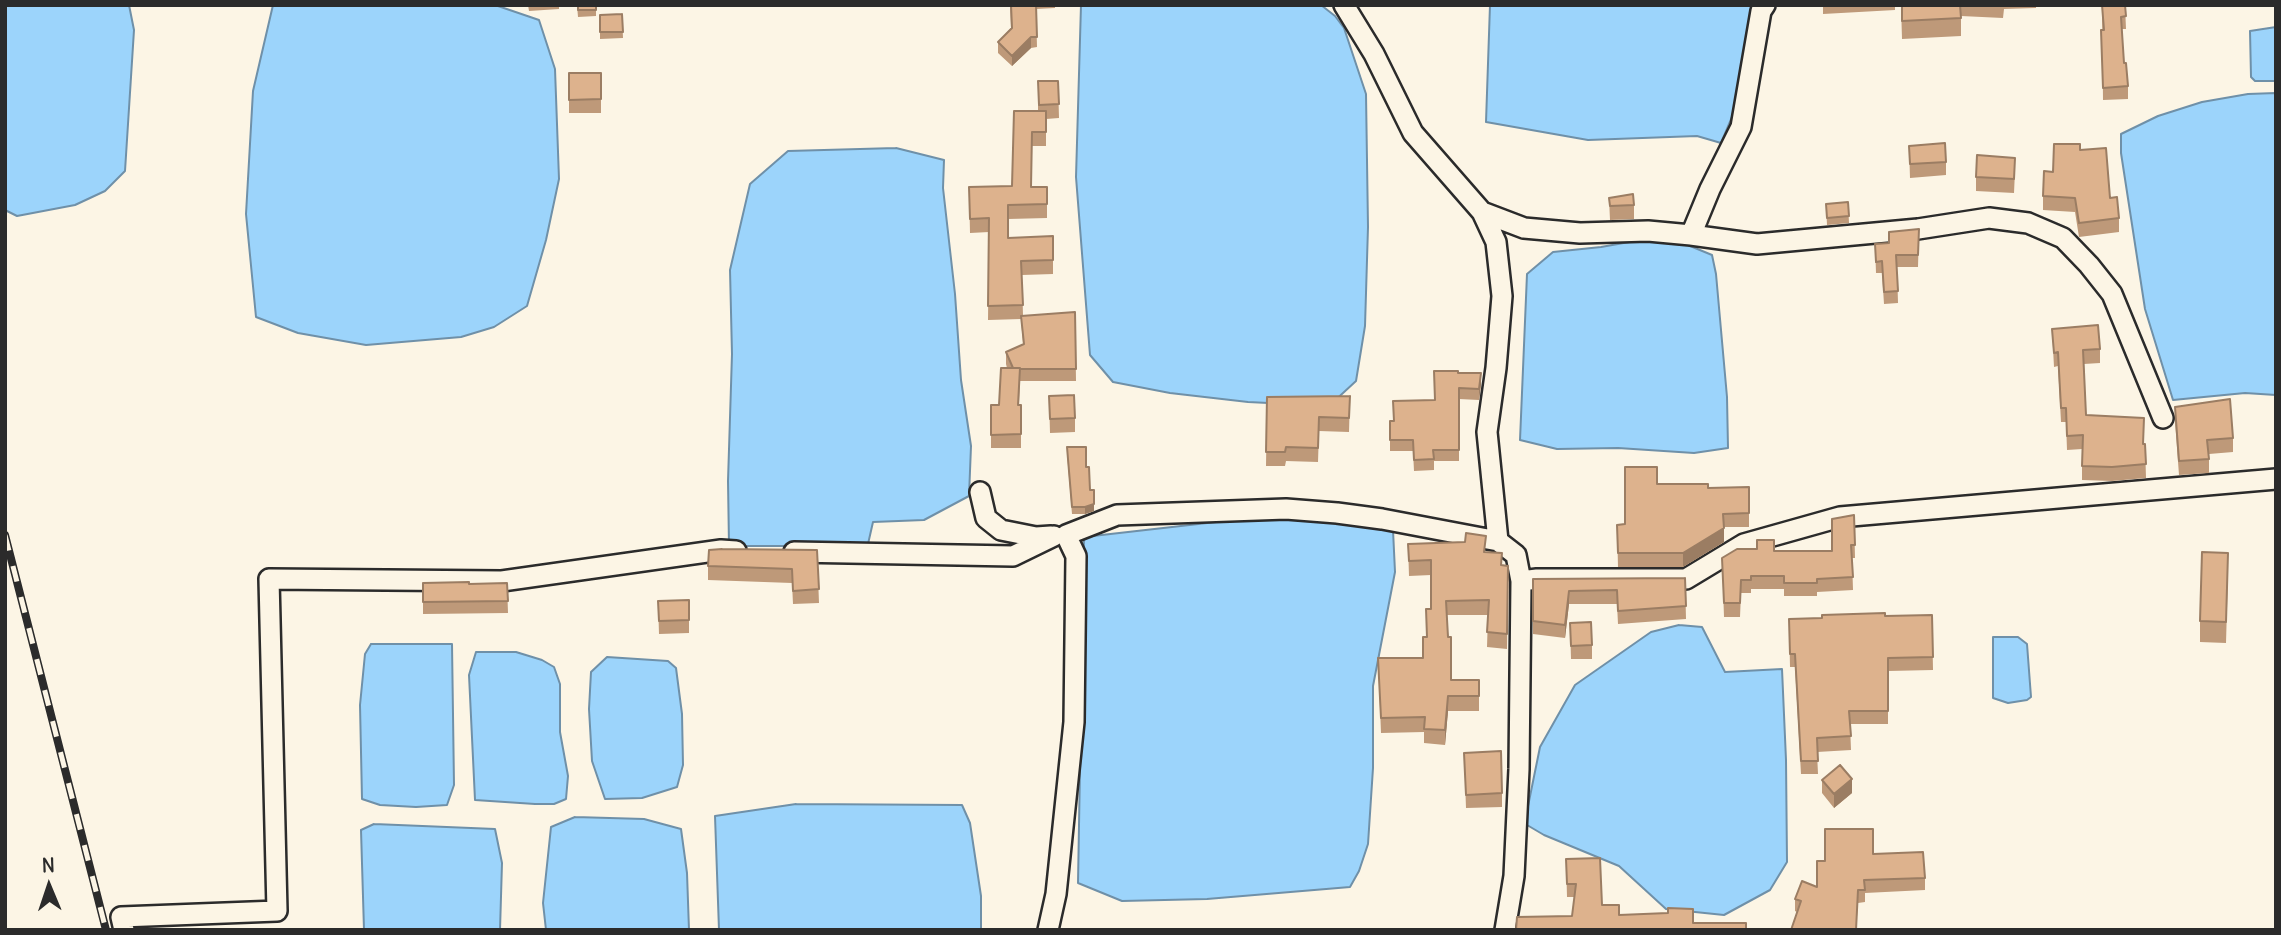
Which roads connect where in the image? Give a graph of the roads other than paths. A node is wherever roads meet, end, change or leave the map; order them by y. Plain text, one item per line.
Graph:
1 (1344, 5) edge
2 (1765, 5) edge
3 (1482, 212) junction
4 (1691, 235) junction
5 (2163, 418) dead end
6 (2276, 479) edge
7 (979, 492) dead end
8 (1060, 535) junction
9 (1498, 541) junction
10 (1521, 581) junction
11 (124, 930) edge
12 (1048, 930) edge
13 (1505, 930) edge

1 - 3 street
2 - 4 street
3 - 4 street
3 - 9 street
4 - 5 street
6 - 10 street
7 - 8 street
8 - 9 street
8 - 11 street
8 - 12 street
9 - 10 street
10 - 13 street

